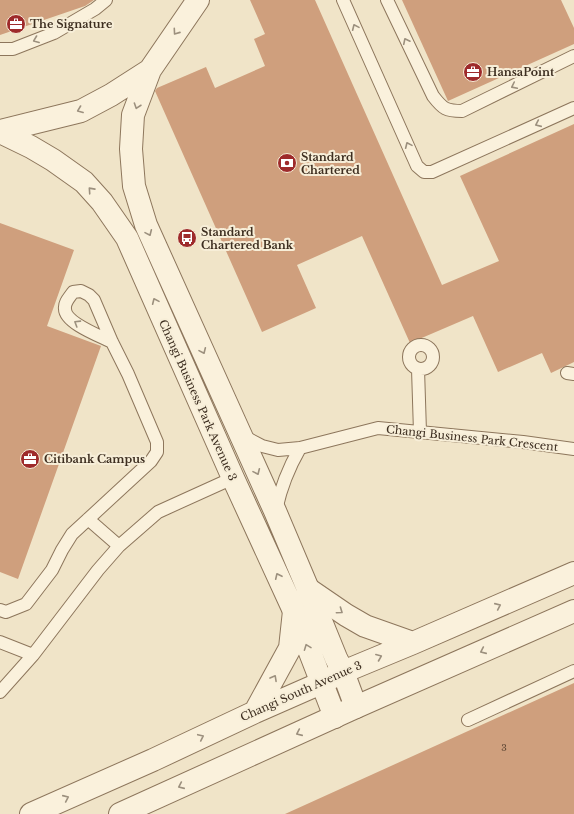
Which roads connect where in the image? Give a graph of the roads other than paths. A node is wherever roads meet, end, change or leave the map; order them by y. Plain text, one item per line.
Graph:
1 (106, 0) edge
2 (198, 0) edge
3 (343, 0) edge
4 (387, 0) edge
5 (0, 49) edge
6 (574, 56) edge
7 (150, 70) junction
8 (574, 108) edge
9 (0, 132) edge
10 (112, 342) dead end
11 (418, 369) dead end
12 (420, 432) junction
13 (242, 436) junction
14 (300, 448) junction
15 (574, 449) edge
16 (233, 478) junction
17 (275, 511) junction
18 (88, 519) junction
19 (119, 546) junction
20 (574, 573) edge
21 (308, 589) junction
22 (0, 610) edge
23 (294, 611) junction
24 (574, 611) edge
25 (0, 642) edge
26 (413, 643) junction
27 (33, 655) junction
28 (574, 671) edge
29 (343, 672) junction
30 (321, 683) junction
31 (0, 692) edge
32 (356, 707) junction
33 (255, 712) junction
34 (335, 717) junction
35 (468, 720) dead end
36 (31, 814) edge
37 (120, 814) edge

1 -> 5 lane
2 -> 7 street
8 -> 3 lane
6 -> 4 lane
7 -> 9 street
7 -> 13 street
16 -> 9 street, Changi Business Park Avenue 3
10 - 18 lane
11 - 12 lane
12 - 14 lane, Changi Business Park Crescent
12 - 15 lane, Changi Business Park Crescent
13 - 14 lane, Changi Business Park Crescent
13 -> 17 street
14 - 17 lane
16 - 19 lane
23 -> 16 street, Changi Business Park Avenue 3
17 - 21 street
18 - 19 lane
18 - 22 lane
19 - 27 lane
26 -> 20 street, Changi South Avenue 3
21 -> 26 street
21 - 29 street
30 -> 23 street, Changi Business Park Avenue 3
33 -> 23 street
24 -> 32 street
25 - 27 lane
29 -> 26 street, Changi South Avenue 3
27 - 31 lane
28 - 35 lane
29 - 30 street, Changi South Avenue 3
29 - 32 street
30 - 33 street, Changi South Avenue 3
30 - 34 street, Changi Business Park Avenue 3
32 - 34 street
36 -> 33 street, Changi South Avenue 3
34 -> 37 street

